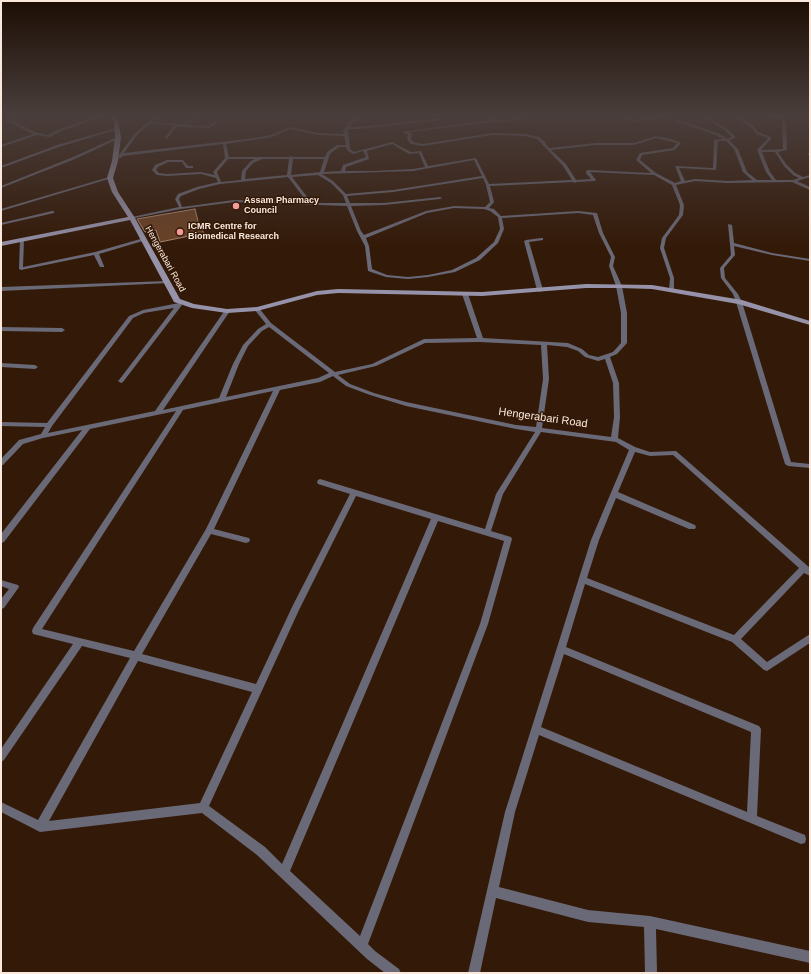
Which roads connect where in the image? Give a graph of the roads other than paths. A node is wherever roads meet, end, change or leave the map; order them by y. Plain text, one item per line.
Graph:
1 (19, 160) edge
2 (68, 160) edge
3 (225, 160) edge
4 (255, 160) edge
5 (291, 160) edge
6 (326, 160) edge
7 (361, 160) edge
8 (424, 160) edge
9 (467, 160) edge
10 (476, 160) edge
11 (560, 160) edge
12 (639, 160) edge
13 (715, 160) edge
14 (740, 160) edge
15 (763, 160) edge
16 (782, 160) edge
17 (115, 161) edge
18 (1, 167) edge
19 (192, 167) dead end
20 (427, 168) junction
21 (343, 172) junction
22 (320, 173) junction
23 (654, 174) junction
24 (289, 176) junction
25 (810, 176) edge
26 (216, 177) junction
27 (483, 177) junction
28 (110, 178) junction
29 (803, 178) junction
30 (243, 181) junction
31 (683, 181) junction
32 (755, 181) junction
33 (775, 181) junction
34 (793, 181) junction
35 (575, 182) junction
36 (220, 183) junction
37 (674, 184) junction
38 (488, 185) junction
39 (1, 187) edge
40 (810, 189) edge
41 (345, 195) junction
42 (440, 198) dead end
43 (305, 204) junction
44 (350, 205) junction
45 (181, 208) junction
46 (486, 209) junction
47 (1, 210) edge
48 (52, 212) dead end
49 (500, 217) junction
50 (132, 218) junction
51 (1, 224) edge
52 (730, 225) dead end
53 (363, 237) junction
54 (541, 238) dead end
55 (144, 239) junction
56 (22, 240) junction
57 (1, 244) edge
58 (732, 244) junction
59 (96, 253) junction
60 (810, 260) edge
61 (102, 266) dead end
62 (167, 282) junction
63 (619, 286) junction
64 (1, 289) edge
65 (540, 290) junction
66 (672, 290) junction
67 (465, 294) junction
68 (739, 302) junction
69 (180, 304) junction
70 (257, 309) junction
71 (227, 311) junction
72 (810, 323) edge
73 (269, 324) junction
74 (1, 329) edge
75 (62, 330) dead end
76 (481, 341) junction
77 (544, 343) junction
78 (607, 356) junction
79 (1, 365) edge
80 (35, 367) dead end
81 (333, 374) junction
82 (121, 381) dead end
83 (278, 388) junction
84 (222, 399) junction
85 (182, 407) junction
86 (158, 412) junction
87 (1, 424) edge
88 (49, 425) junction
89 (88, 427) junction
90 (539, 430) junction
91 (43, 436) junction
92 (614, 440) junction
93 (634, 449) junction
94 (1, 463) edge
95 (810, 466) edge
96 (320, 482) dead end
97 (354, 493) junction
98 (615, 494) junction
99 (436, 517) junction
100 (692, 527) dead end
101 (209, 531) junction
102 (486, 533) junction
103 (1, 540) edge
104 (246, 540) dead end
105 (807, 571) edge
106 (583, 580) junction
107 (1, 583) edge
108 (1, 605) edge
109 (810, 638) edge
110 (735, 639) junction
111 (80, 642) junction
112 (561, 648) junction
113 (136, 656) junction
114 (258, 689) junction
115 (536, 729) junction
116 (1, 757) edge
117 (1, 808) edge
118 (203, 808) junction
119 (752, 818) junction
120 (40, 827) junction
121 (801, 839) dead end
122 (284, 873) junction
123 (492, 891) junction
124 (650, 922) junction
125 (362, 946) junction
126 (810, 956) edge
127 (396, 973) edge
128 (474, 973) edge
129 (651, 973) edge

1 - 18 street
2 - 39 street
3 - 26 street
4 - 30 street
5 - 24 street
6 - 22 street
7 - 21 street
8 - 20 street
9 - 20 street
10 - 27 street
11 - 35 street
12 - 23 street
13 - 31 street
14 - 32 street
15 - 33 street
16 - 29 street
17 - 28 main road
19 - 26 street
20 - 21 street
21 - 22 street
22 - 24 street
22 - 41 street
23 - 35 street
23 - 37 street
24 - 30 street
24 - 43 street
25 - 29 street
26 - 36 street
27 - 38 street
27 - 41 street
28 - 47 street
28 - 50 main road, Hengerabari Road
29 - 34 street
30 - 36 street
31 - 32 street
31 - 37 street
32 - 33 street
33 - 34 street
34 - 40 street
35 - 38 street
36 - 45 street
37 - 66 street
38 - 46 street
41 - 44 street
42 - 44 street
43 - 44 street
43 - 45 street
44 - 53 street
45 - 50 street
46 - 49 street
46 - 53 street
48 - 51 street
49 - 53 street
49 - 63 street
50 - 55 main road, Hengerabari Road
50 - 56 main road, Hengerabari Road
52 - 58 street
54 - 65 street
55 - 59 street
55 - 62 main road, Hengerabari Road
56 - 57 main road, Hengerabari Road
56 - 59 street
58 - 60 street
58 - 68 street
59 - 61 street
62 - 64 street
62 - 69 main road, Hengerabari Road
63 - 65 main road, Hengerabari Road
63 - 66 main road, Hengerabari Road
63 - 78 street
65 - 67 main road, Hengerabari Road
66 - 68 main road, Hengerabari Road
67 - 70 main road, Hengerabari Road
67 - 76 street
68 - 72 main road, Hengerabari Road
68 - 95 street
69 - 71 main road, Hengerabari Road
69 - 82 street
69 - 88 street
70 - 71 main road, Hengerabari Road
70 - 73 street, Hengerabari Road
71 - 86 street
73 - 81 street, Hengerabari Road
73 - 84 street
74 - 75 street
76 - 77 street
76 - 81 street
77 - 78 street
77 - 90 street
78 - 92 street
79 - 80 street
81 - 83 street
81 - 90 street, Hengerabari Road
83 - 84 street
83 - 101 street
84 - 85 street
85 - 86 street
85 - 111 street
86 - 89 street
87 - 88 street
88 - 91 street
89 - 91 street
89 - 103 street
90 - 92 street, Hengerabari Road
90 - 102 street
91 - 94 street
92 - 93 street, Hengerabari Road
93 - 98 street
93 - 105 street, Hengerabari Road
96 - 97 street
97 - 99 street
97 - 114 street
98 - 100 street
98 - 106 street
99 - 102 street
99 - 122 street
101 - 104 street
101 - 113 street
102 - 125 street
105 - 110 street
106 - 110 street
106 - 112 street
107 - 108 street
109 - 110 street
111 - 113 street
111 - 116 street
112 - 115 street
112 - 119 street
113 - 114 street
113 - 120 street
114 - 118 street
115 - 119 street
115 - 123 street
117 - 120 street
118 - 120 street
118 - 122 street
119 - 121 street
122 - 125 street
123 - 124 street
123 - 128 street
124 - 126 street
124 - 129 street
125 - 127 street

